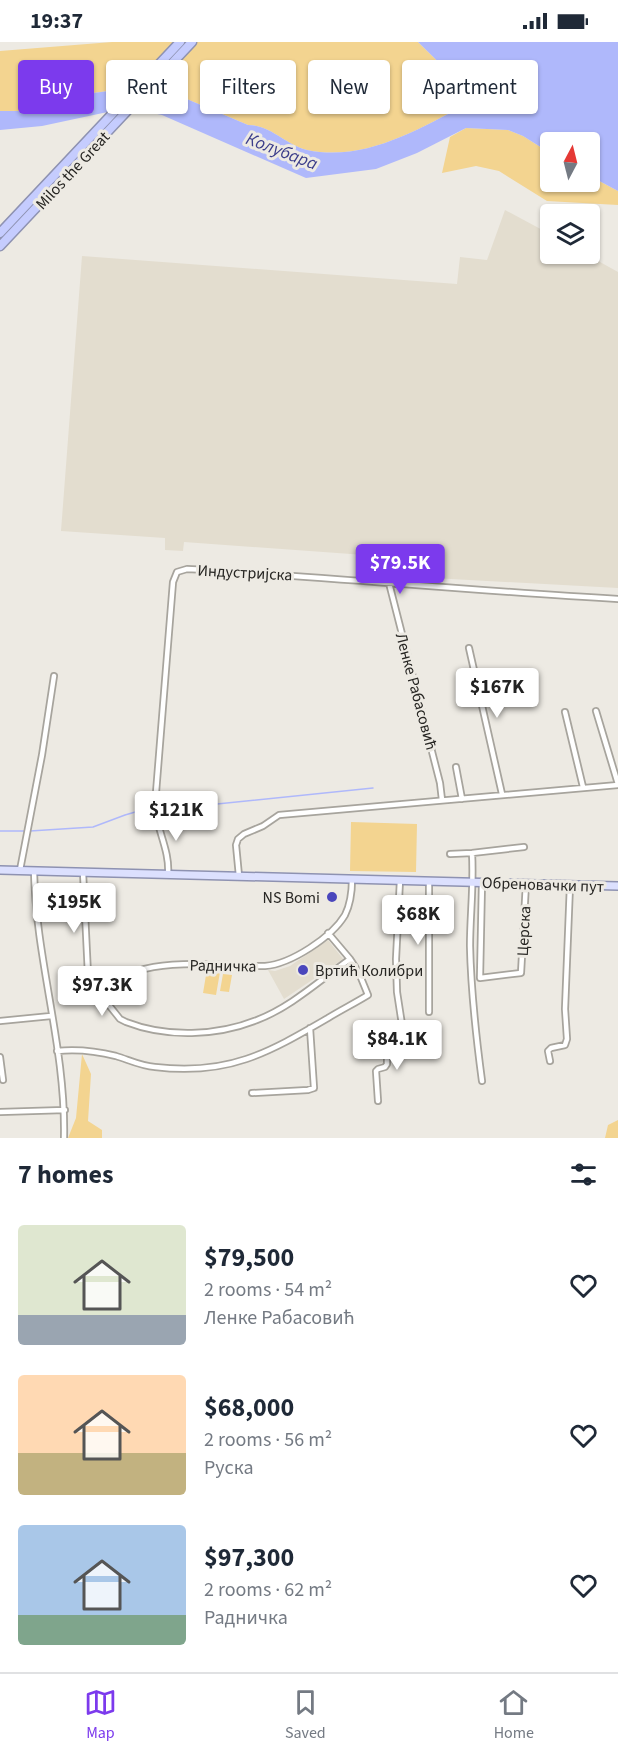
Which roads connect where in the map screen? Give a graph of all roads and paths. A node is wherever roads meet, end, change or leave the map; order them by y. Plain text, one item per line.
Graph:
1 (180, 42) edge
2 (192, 42) edge
3 (1, 240) edge
4 (388, 583) junction
5 (618, 599) edge
6 (469, 648) dead end
7 (54, 676) dead end
8 (596, 711) dead end
9 (565, 712) dead end
10 (456, 767) dead end
11 (618, 784) edge
12 (584, 787) junction
13 (502, 794) junction
14 (462, 799) junction
15 (442, 800) junction
16 (524, 847) dead end
17 (472, 853) junction
18 (450, 854) dead end
19 (0, 870) edge
20 (20, 870) junction
21 (34, 871) junction
22 (83, 872) junction
23 (168, 874) junction
24 (239, 876) junction
25 (352, 879) junction
26 (400, 880) junction
27 (429, 881) junction
28 (478, 882) junction
29 (526, 883) junction
30 (570, 885) junction
31 (618, 886) edge
32 (328, 933) junction
33 (350, 959) junction
34 (89, 995) dead end
35 (429, 1012) dead end
36 (51, 1016) junction
37 (0, 1021) edge
38 (310, 1028) junction
39 (57, 1051) junction
40 (0, 1057) edge
41 (550, 1061) dead end
42 (3, 1080) dead end
43 (483, 1081) dead end
44 (252, 1093) dead end
45 (378, 1101) dead end
46 (65, 1110) junction
47 (0, 1112) edge
48 (64, 1138) edge

1 - 3 highway, Milos the Great
2 - 3 highway, Milos the Great
4 - 5 street, Индустријска
4 - 15 street, Ленке Рабасовић
4 - 23 street, Индустријска
6 - 13 street
7 - 20 street
8 - 11 street
9 - 12 street
10 - 14 street
11 - 12 street
12 - 13 street
13 - 14 street
14 - 15 street
15 - 24 street
16 - 17 street
17 - 18 street
17 - 28 street
19 - 20 main road, Обреновачки пут
20 - 21 main road, Обреновачки пут
21 - 22 main road, Обреновачки пут
21 - 36 street
22 - 23 main road, Обреновачки пут
22 - 34 street
23 - 24 main road, Обреновачки пут
24 - 25 main road, Обреновачки пут
25 - 26 main road, Обреновачки пут
25 - 32 street, Радничка
26 - 27 main road, Обреновачки пут
26 - 45 street
27 - 28 main road, Обреновачки пут
27 - 35 street
28 - 29 main road, Обреновачки пут
28 - 29 street, Церска
28 - 43 street
29 - 30 main road, Обреновачки пут
30 - 31 main road, Обреновачки пут
30 - 41 street
32 - 33 street
32 - 33 street, Радничка
33 - 38 street
36 - 37 street
36 - 39 street
38 - 39 street
38 - 44 street
39 - 46 street
40 - 42 street
46 - 47 street
46 - 48 street

